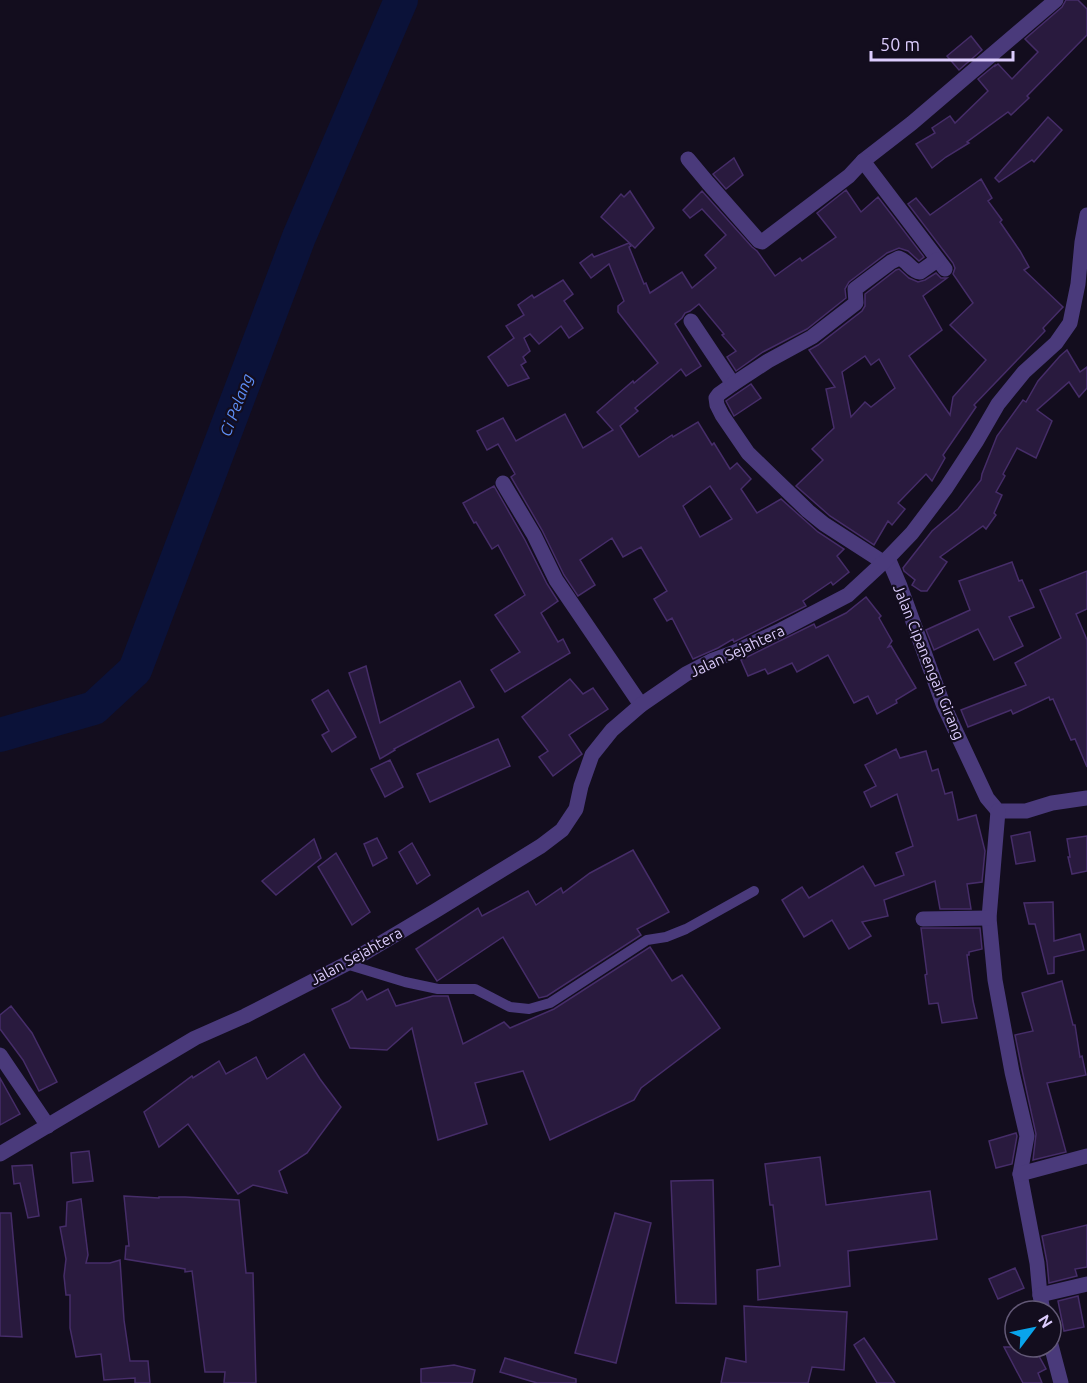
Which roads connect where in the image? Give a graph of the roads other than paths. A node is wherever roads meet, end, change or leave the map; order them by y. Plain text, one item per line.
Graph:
1 (1056, 0) edge
2 (688, 159) dead end
3 (863, 161) junction
4 (1087, 215) edge
5 (691, 321) dead end
6 (733, 384) junction
7 (503, 483) dead end
8 (885, 560) junction
9 (641, 705) junction
10 (1087, 798) edge
11 (998, 811) junction
12 (754, 891) dead end
13 (923, 918) dead end
14 (989, 918) junction
15 (346, 964) junction
16 (0, 1055) edge
17 (48, 1126) junction
18 (0, 1154) edge
19 (1087, 1156) edge
20 (1020, 1174) junction
21 (1087, 1284) edge
22 (1040, 1295) junction
23 (1041, 1299) edge
24 (1055, 1359) edge
25 (1061, 1383) edge

1 - 3 street
2 - 3 street
3 - 6 street
4 - 8 street, Jalan Sejahtera
5 - 6 street
6 - 8 street
7 - 9 street
8 - 9 street, Jalan Sejahtera
8 - 11 street, Jalan Cipanengah Girang
9 - 15 street, Jalan Sejahtera
10 - 11 street
11 - 14 street
12 - 15 lane
13 - 14 street
14 - 20 street
15 - 17 street, Jalan Sejahtera
16 - 17 street
17 - 18 street, Jalan Sejahtera
19 - 20 street
20 - 22 street
21 - 22 street
22 - 23 street
24 - 25 street

